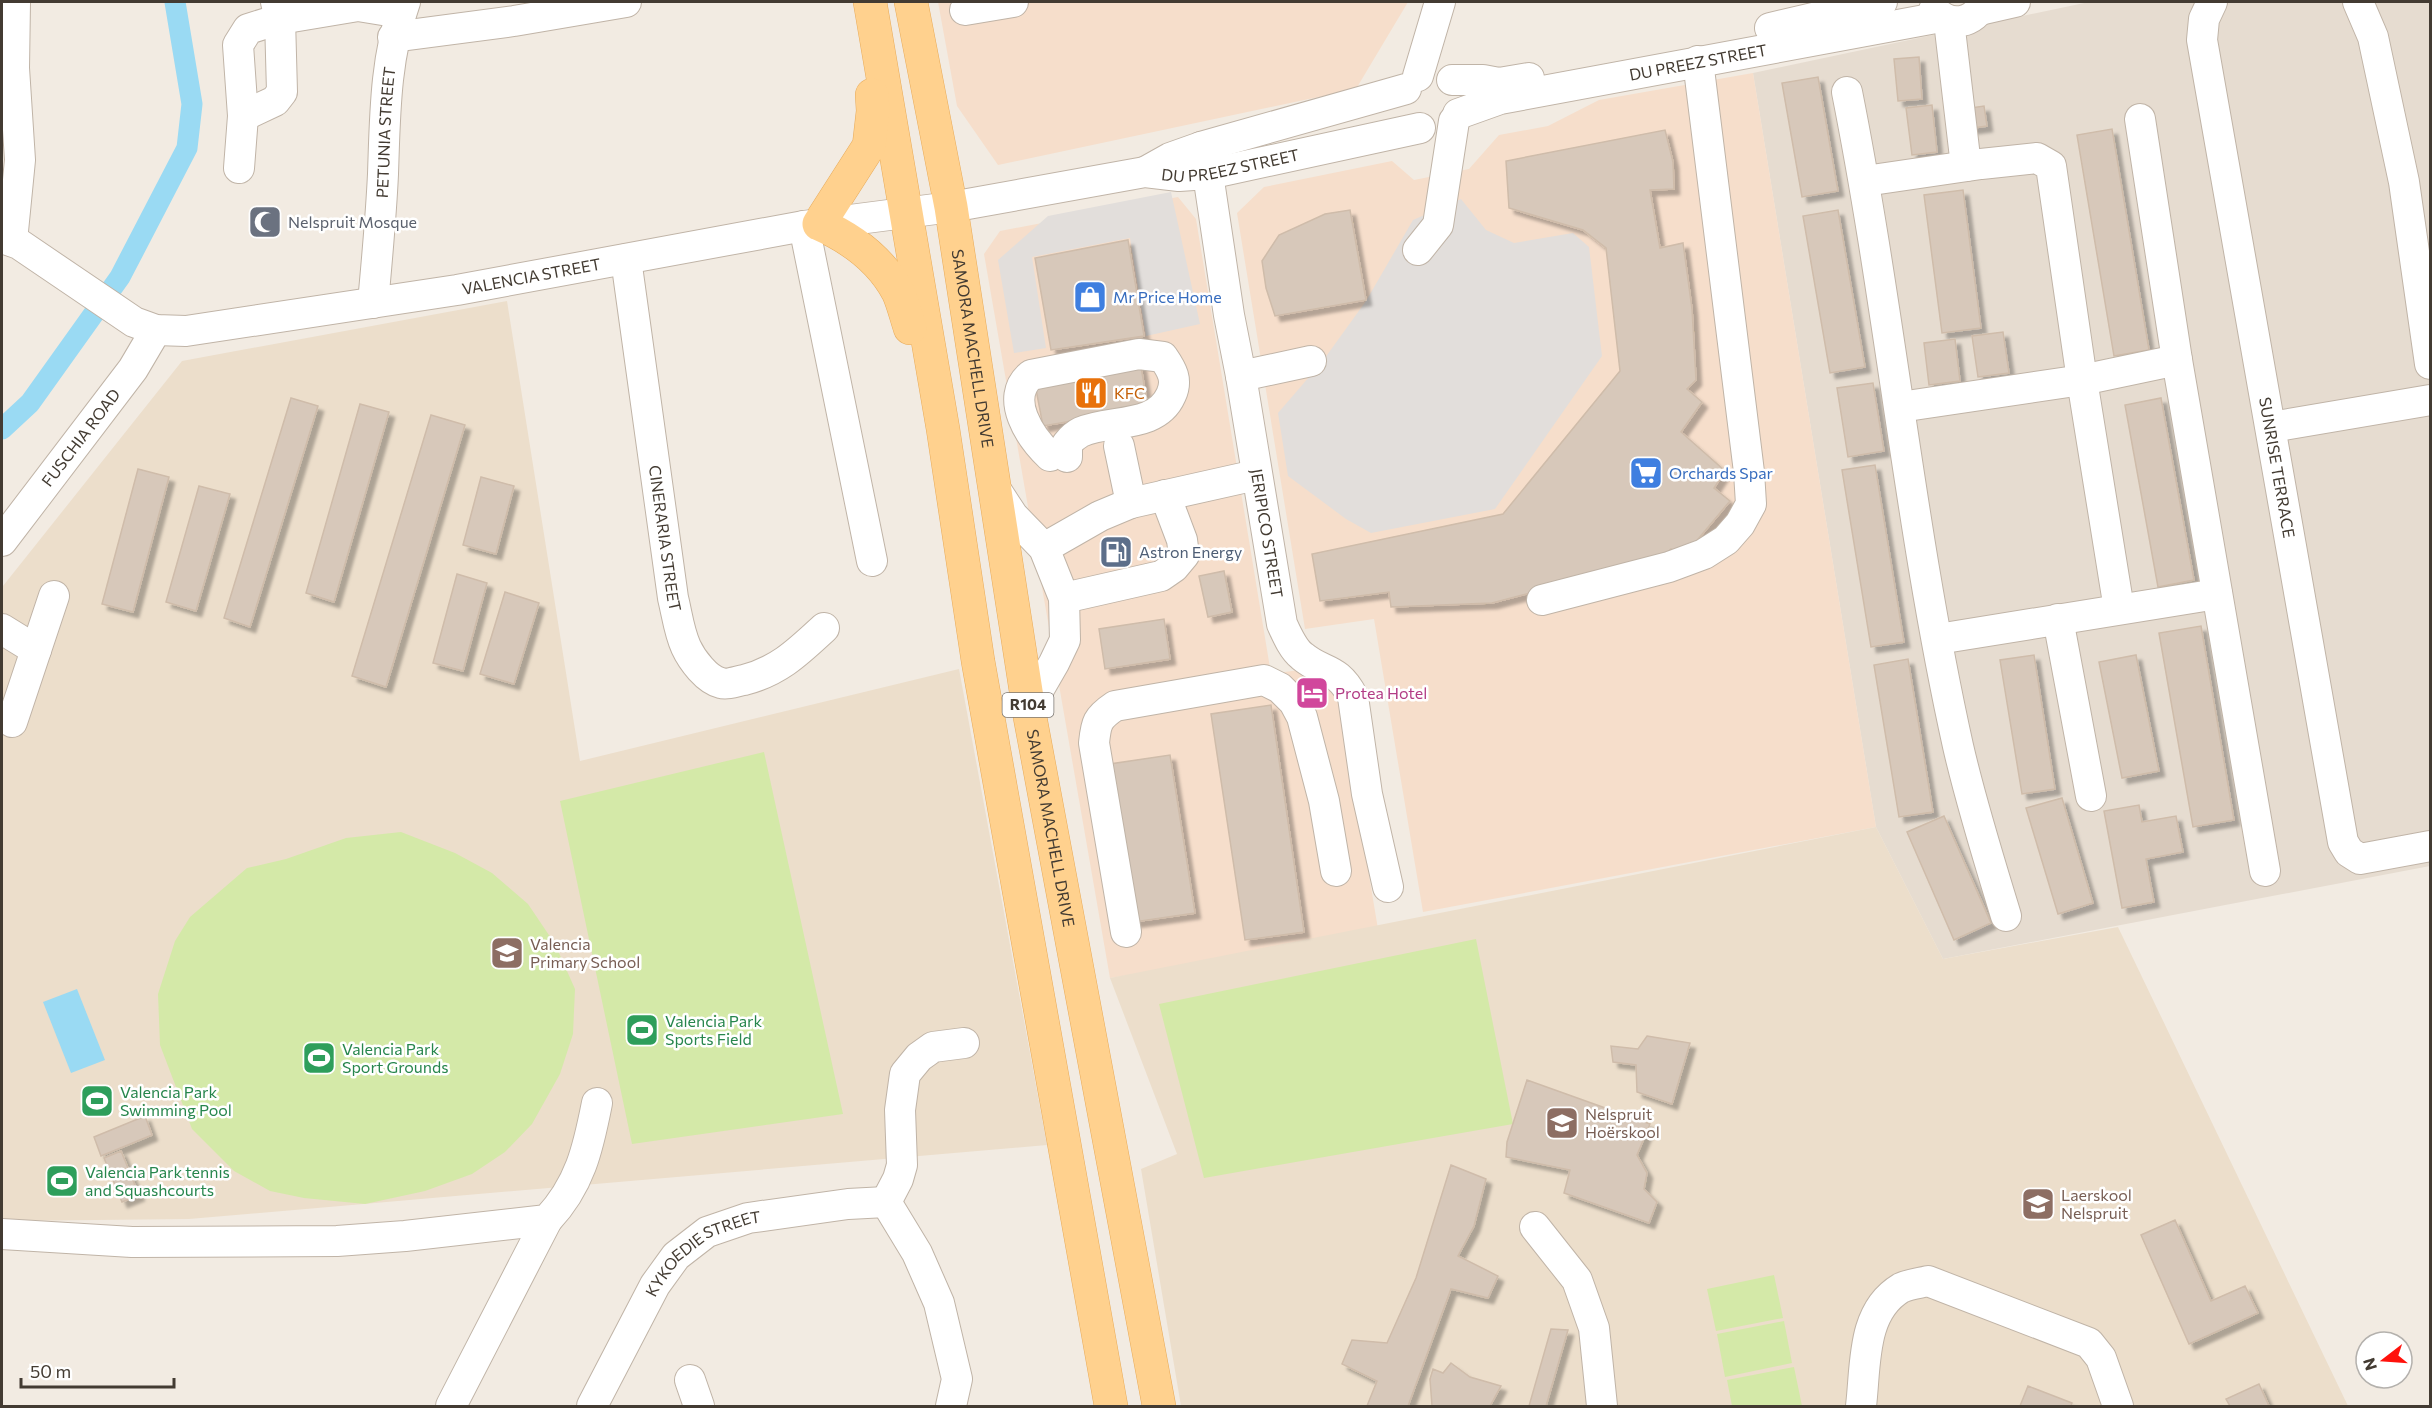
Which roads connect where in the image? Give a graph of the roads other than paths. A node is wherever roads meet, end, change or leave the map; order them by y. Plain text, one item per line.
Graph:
1 (15, 2) edge
2 (626, 2) edge
3 (863, 2) edge
4 (870, 2) edge
5 (911, 2) edge
6 (1013, 2) edge
7 (1440, 2) edge
8 (1882, 2) edge
9 (2015, 2) edge
10 (2212, 2) edge
11 (2358, 2) edge
12 (278, 10) edge
13 (965, 10) dead end
14 (1958, 12) edge
15 (399, 17) edge
16 (1698, 61) junction
17 (8, 67) edge
18 (1430, 80) junction
19 (1847, 92) dead end
20 (243, 116) junction
21 (1456, 117) junction
22 (2140, 119) dead end
23 (1423, 128) junction
24 (1204, 160) junction
25 (1973, 165) junction
26 (238, 168) dead end
27 (2417, 180) edge
28 (1865, 181) junction
29 (951, 207) junction
30 (905, 214) junction
31 (1439, 214) junction
32 (812, 225) junction
33 (7, 239) edge
34 (1419, 250) dead end
35 (626, 259) junction
36 (373, 303) junction
37 (156, 330) junction
38 (2177, 360) junction
39 (1311, 361) dead end
40 (2430, 364) edge
41 (1242, 376) junction
42 (2082, 381) junction
43 (2430, 400) edge
44 (1900, 407) junction
45 (2271, 428) junction
46 (943, 429) junction
47 (1119, 447) dead end
48 (1059, 456) joint
49 (1256, 475) junction
50 (994, 487) junction
51 (1165, 495) junction
52 (1131, 503) junction
53 (2, 541) edge
54 (1044, 548) junction
55 (872, 561) dead end
56 (2217, 594) junction
57 (54, 596) dead end
58 (1064, 598) junction
59 (1542, 600) dead end
60 (2119, 609) junction
61 (2058, 619) junction
62 (824, 628) dead end
63 (2, 629) edge
64 (1938, 639) junction
65 (36, 650) junction
66 (1030, 717) junction
67 (12, 722) dead end
68 (1367, 794) junction
69 (2091, 796) dead end
70 (1324, 801) junction
71 (2430, 846) edge
72 (1336, 871) dead end
73 (2265, 872) dead end
74 (1388, 887) dead end
75 (2006, 916) dead end
76 (1126, 932) dead end
77 (964, 1043) dead end
78 (597, 1103) dead end
79 (886, 1202) junction
80 (547, 1220) junction
81 (1535, 1227) dead end
82 (2, 1234) edge
83 (451, 1407) edge
84 (592, 1407) edge
85 (951, 1407) edge
86 (1110, 1407) edge
87 (1159, 1407) edge
88 (1602, 1407) edge
89 (1861, 1407) edge
90 (2118, 1407) edge

1 - 17 street
2 - 15 street
3 - 32 main road
4 - 30 main road, R104
5 - 29 main road, SAMORA MACHELL DRIVE / R104
6 - 13 street
7 - 18 street
8 - 18 street, DU PREEZ STREET
9 - 14 street, DU PREEZ STREET
10 - 45 street, SUNRISE TERRACE
11 - 27 street
12 - 15 street
12 - 20 street
12 - 20 street
14 - 16 street, DU PREEZ STREET
14 - 25 street
15 - 36 street, PETUNIA STREET
16 - 21 street, DU PREEZ STREET
16 - 59 street
17 - 33 street
18 - 21 street
18 - 23 street
18 - 24 street, DU PREEZ STREET
19 - 28 street
20 - 26 street
21 - 23 street
21 - 31 street
22 - 38 street
23 - 24 street, DU PREEZ STREET
23 - 31 street
24 - 29 street, DU PREEZ STREET
24 - 41 street, JERIPICO STREET
25 - 28 street
25 - 42 street
27 - 40 street
28 - 44 street
29 - 30 street, DU PREEZ STREET
29 - 50 main road, SAMORA MACHELL DRIVE / R104
30 - 32 street, VALENCIA STREET
30 - 46 main road, R104
31 - 34 street
32 - 35 street, VALENCIA STREET
32 - 46 main road
32 - 55 street
33 - 37 street
35 - 36 street, VALENCIA STREET
35 - 62 street, CINERARIA STREET
36 - 37 street, VALENCIA STREET
37 - 53 street, FUSCHIA ROAD
38 - 42 street
38 - 56 street
39 - 41 street
41 - 49 street, JERIPICO STREET
42 - 44 street
42 - 60 street
43 - 45 street
44 - 64 street
45 - 71 street, SUNRISE TERRACE
46 - 86 main road, R104
47 - 52 street
48 - 48 street
49 - 51 street
49 - 68 street, JERIPICO STREET
50 - 54 street
50 - 66 main road, SAMORA MACHELL DRIVE / R104
51 - 52 street
51 - 58 street
52 - 54 street
54 - 58 street
56 - 60 street
56 - 73 street
57 - 65 street
58 - 66 street
60 - 61 street
61 - 64 street
61 - 69 street
63 - 65 street
64 - 75 street
65 - 67 street
66 - 87 main road, SAMORA MACHELL DRIVE / R104
68 - 70 street
68 - 74 street, JERIPICO STREET
70 - 72 street
70 - 76 street
77 - 79 street
78 - 80 street
79 - 84 street, KYKOEDIE STREET
79 - 85 street
80 - 82 street
80 - 83 street
81 - 88 street
89 - 90 street

